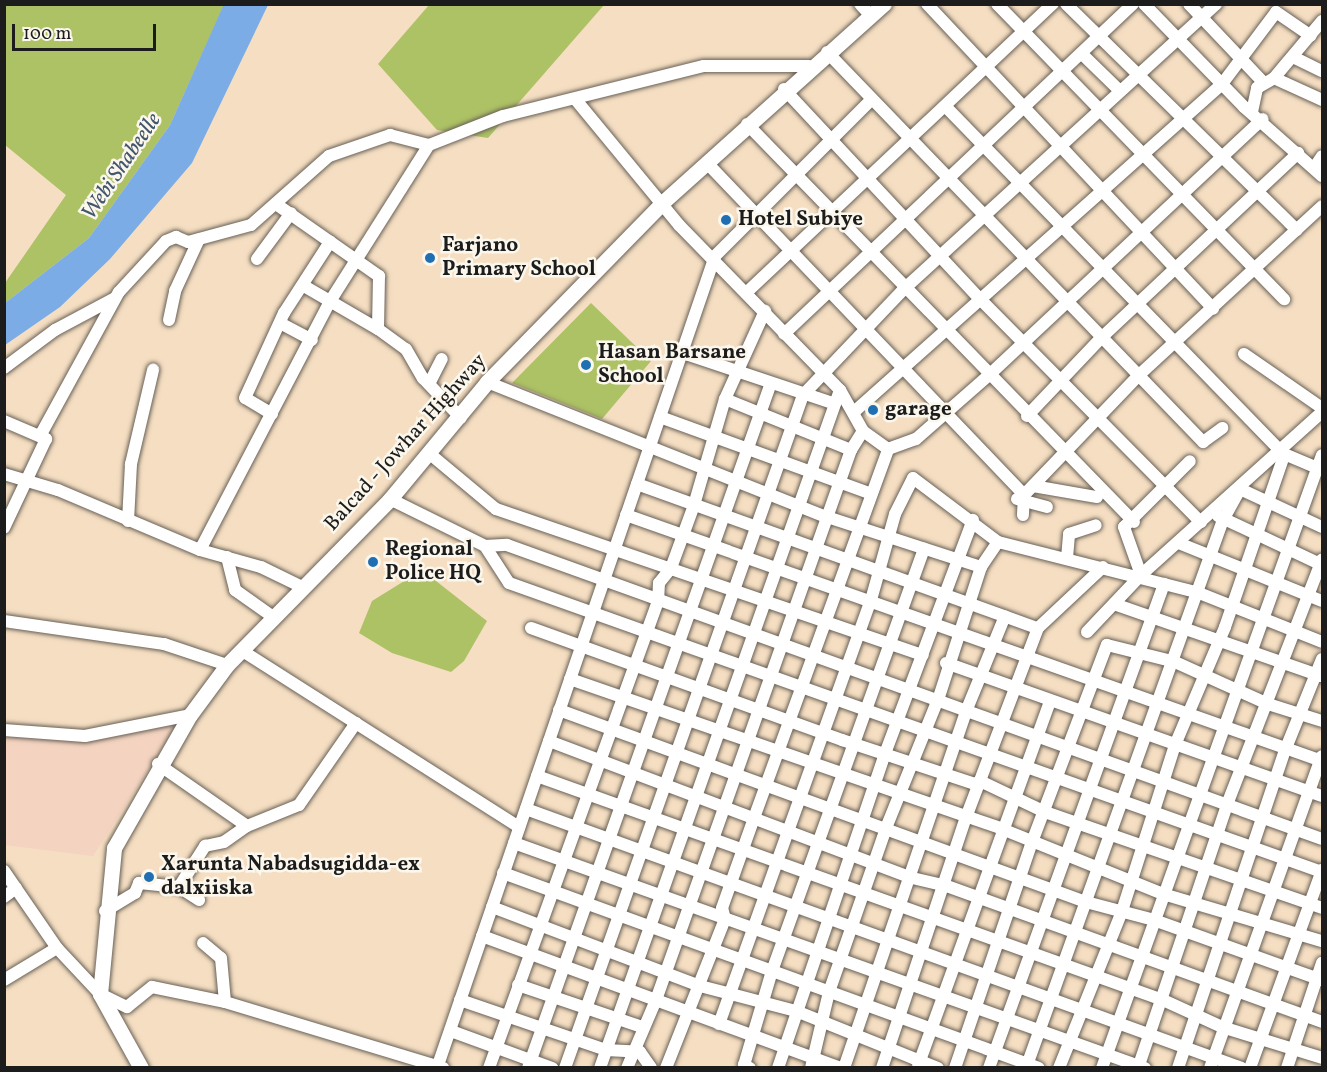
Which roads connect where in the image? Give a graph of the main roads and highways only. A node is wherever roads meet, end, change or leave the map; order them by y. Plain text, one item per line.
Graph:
1 (884, 4) edge
2 (141, 1068) edge

1 - 2 main road, Balcad - Jowhar Highway

